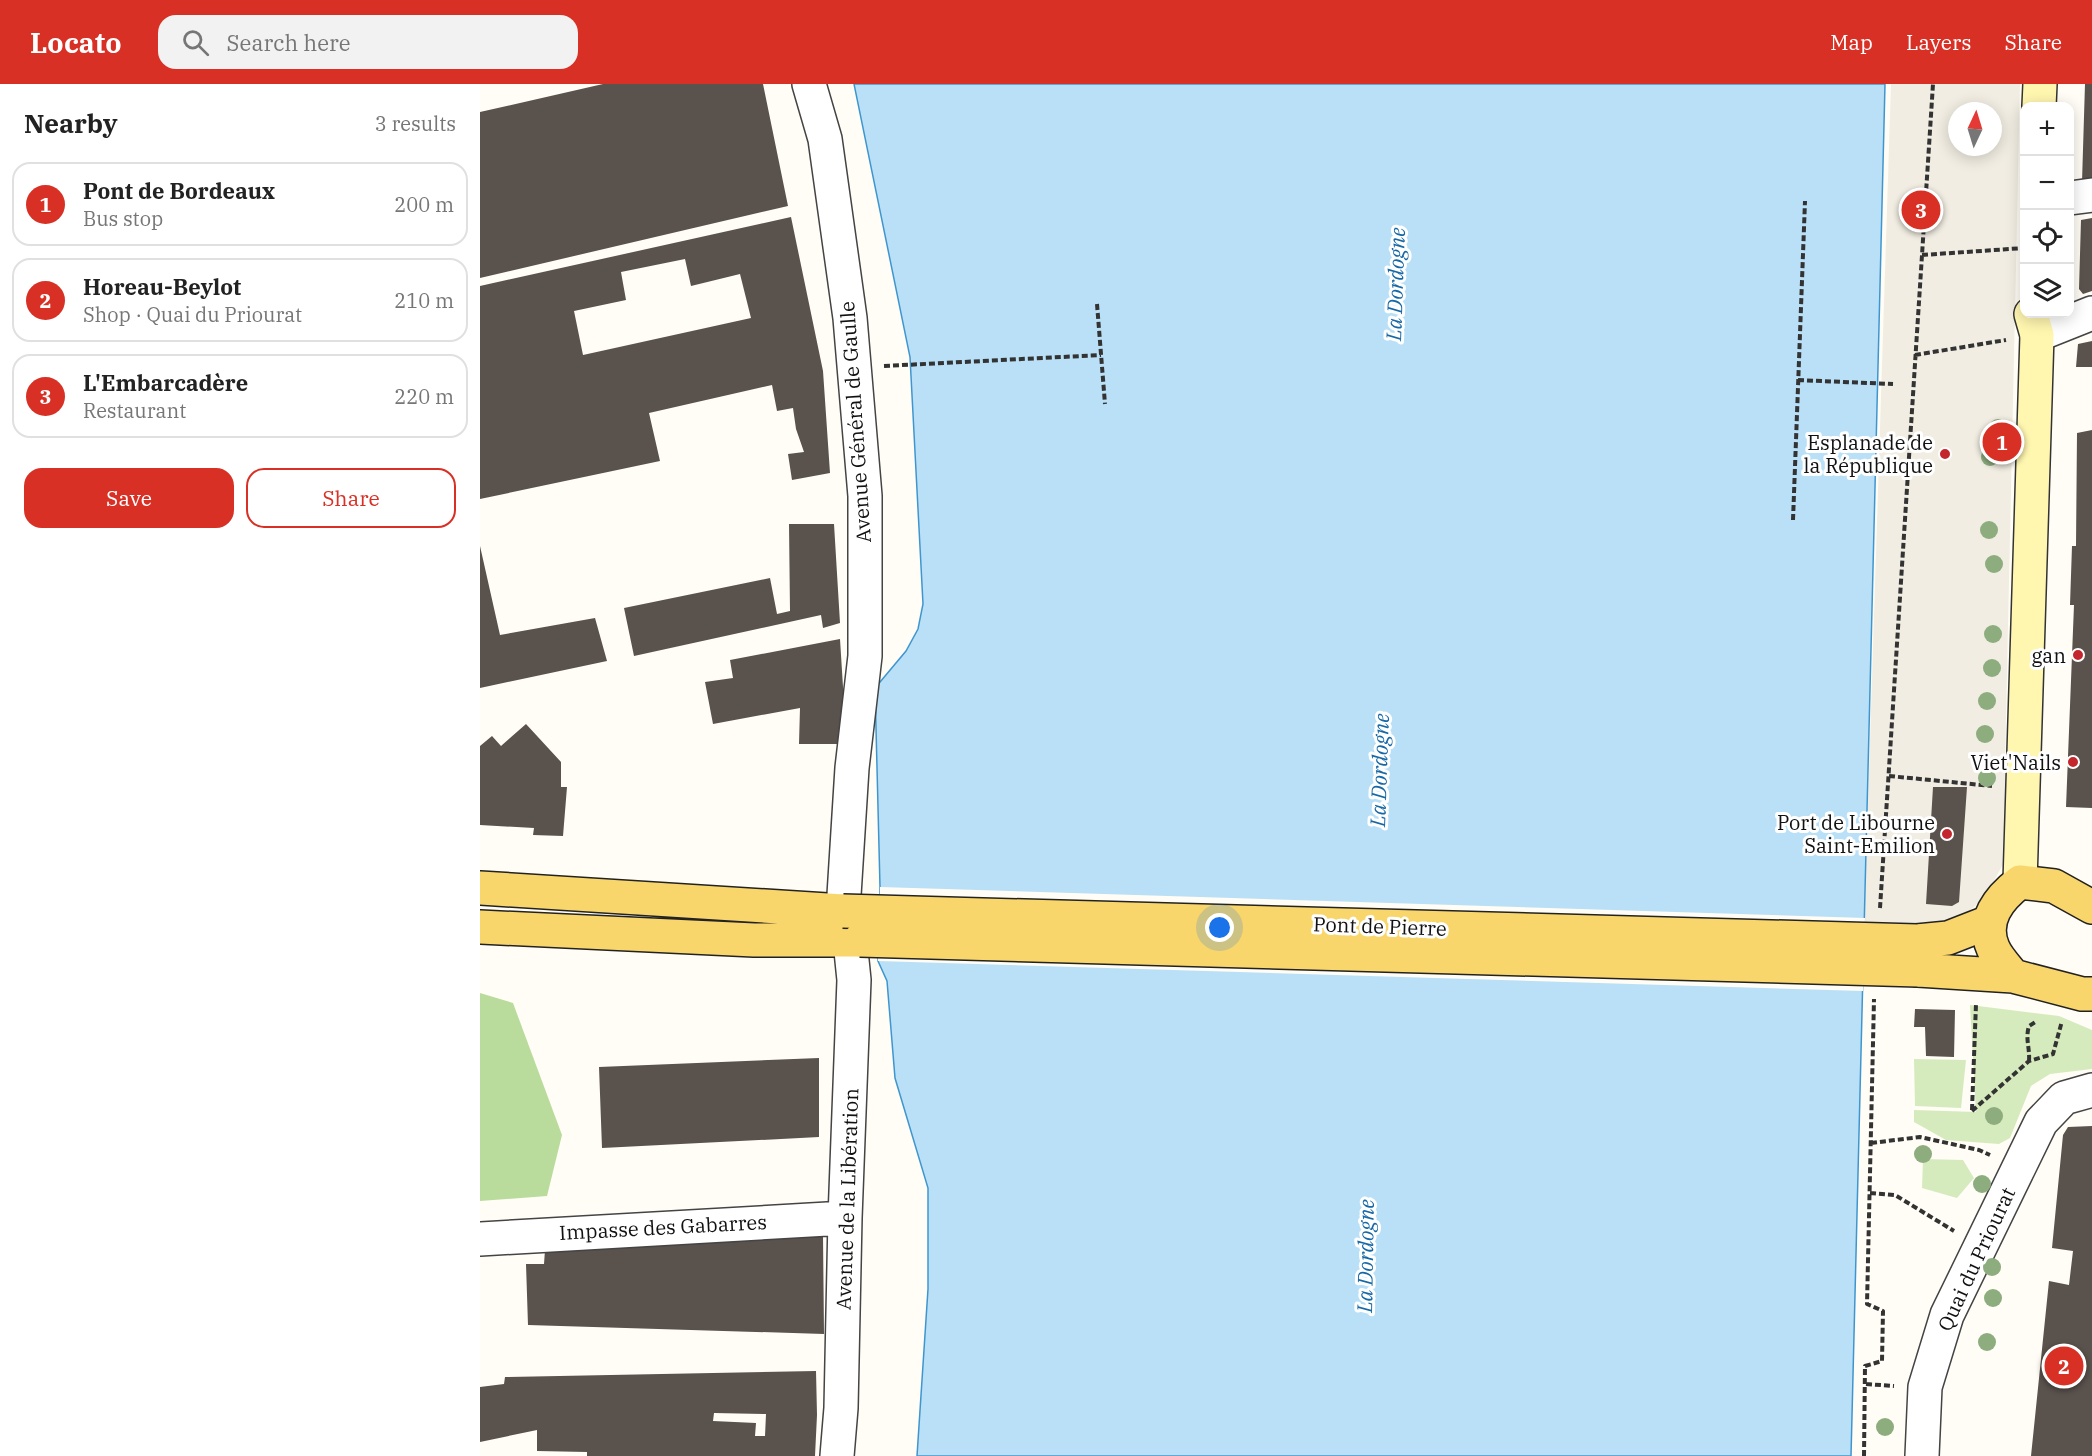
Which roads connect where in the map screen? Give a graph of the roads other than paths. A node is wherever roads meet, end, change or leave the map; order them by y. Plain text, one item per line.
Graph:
1 (809, 84) edge
2 (2040, 84) edge
3 (2039, 102) edge
4 (2092, 195) edge
5 (2074, 197) edge
6 (2092, 313) edge
7 (2034, 324) edge
8 (2020, 882) junction
9 (480, 888) edge
10 (2092, 907) edge
11 (1989, 922) junction
12 (480, 927) edge
13 (851, 931) junction
14 (1918, 956) junction
15 (2013, 976) junction
16 (2092, 994) edge
17 (2083, 1096) edge
18 (845, 1218) junction
19 (480, 1239) edge
20 (837, 1456) edge
21 (1922, 1456) edge

1 - 13 street, Avenue Général de Gaulle
2 - 3 main road
4 - 5 street
6 - 7 street
7 - 8 main road
8 - 10 main road
8 - 11 main road
9 - 13 main road
11 - 14 main road
11 - 15 main road
12 - 13 main road
13 - 14 main road, bridge
13 - 18 street, Avenue de la Libération
14 - 15 main road
15 - 16 main road
17 - 21 street, Quai du Priourat
18 - 19 street, Impasse des Gabarres
18 - 20 street, Avenue de la Libération

